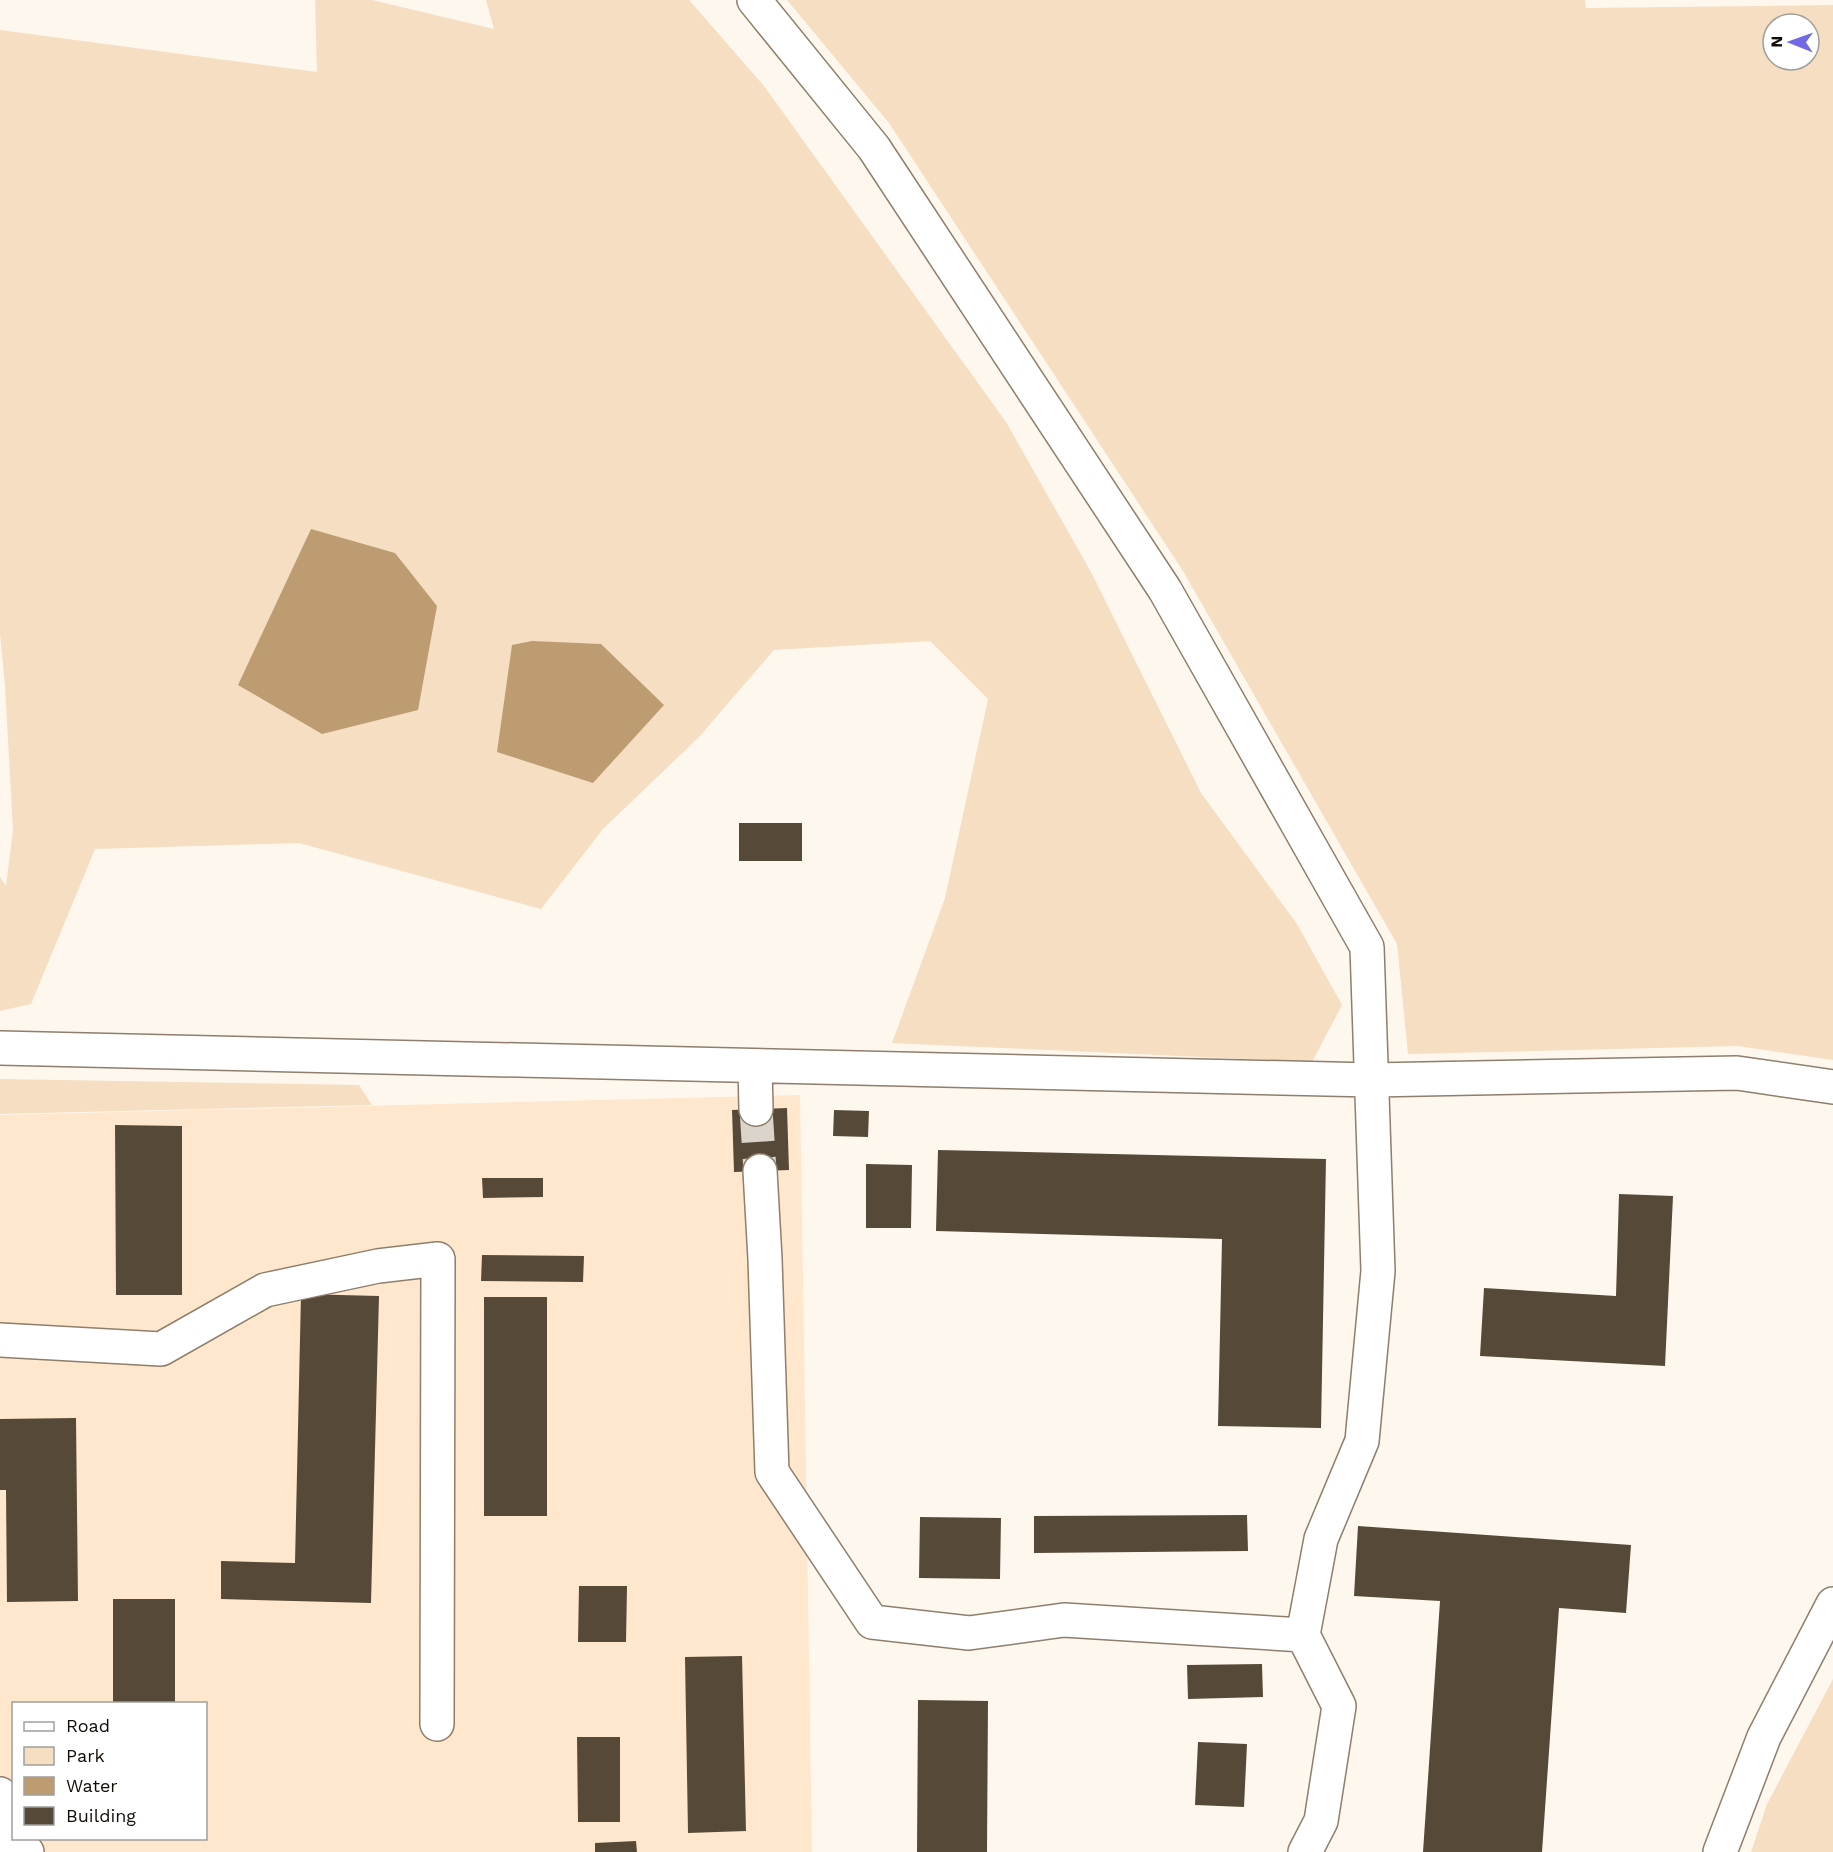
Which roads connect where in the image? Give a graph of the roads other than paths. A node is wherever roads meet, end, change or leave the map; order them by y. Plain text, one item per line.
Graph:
1 (754, 0) edge
2 (0, 1048) edge
3 (755, 1066) junction
4 (1372, 1080) junction
5 (1833, 1087) edge
6 (756, 1109) tunnel mouth
7 (760, 1171) tunnel mouth
8 (0, 1340) edge
9 (1833, 1604) edge
10 (1303, 1635) junction
11 (437, 1724) dead end
12 (0, 1794) edge
13 (12, 1836) edge
14 (13, 1840) edge
15 (27, 1852) edge
16 (1305, 1852) edge
17 (1720, 1852) edge

1 - 4 street
2 - 3 street
3 - 4 street
3 - 6 street
4 - 5 street
4 - 10 street
7 - 10 street
8 - 11 street
9 - 17 street
10 - 16 street
12 - 13 street
14 - 15 street

